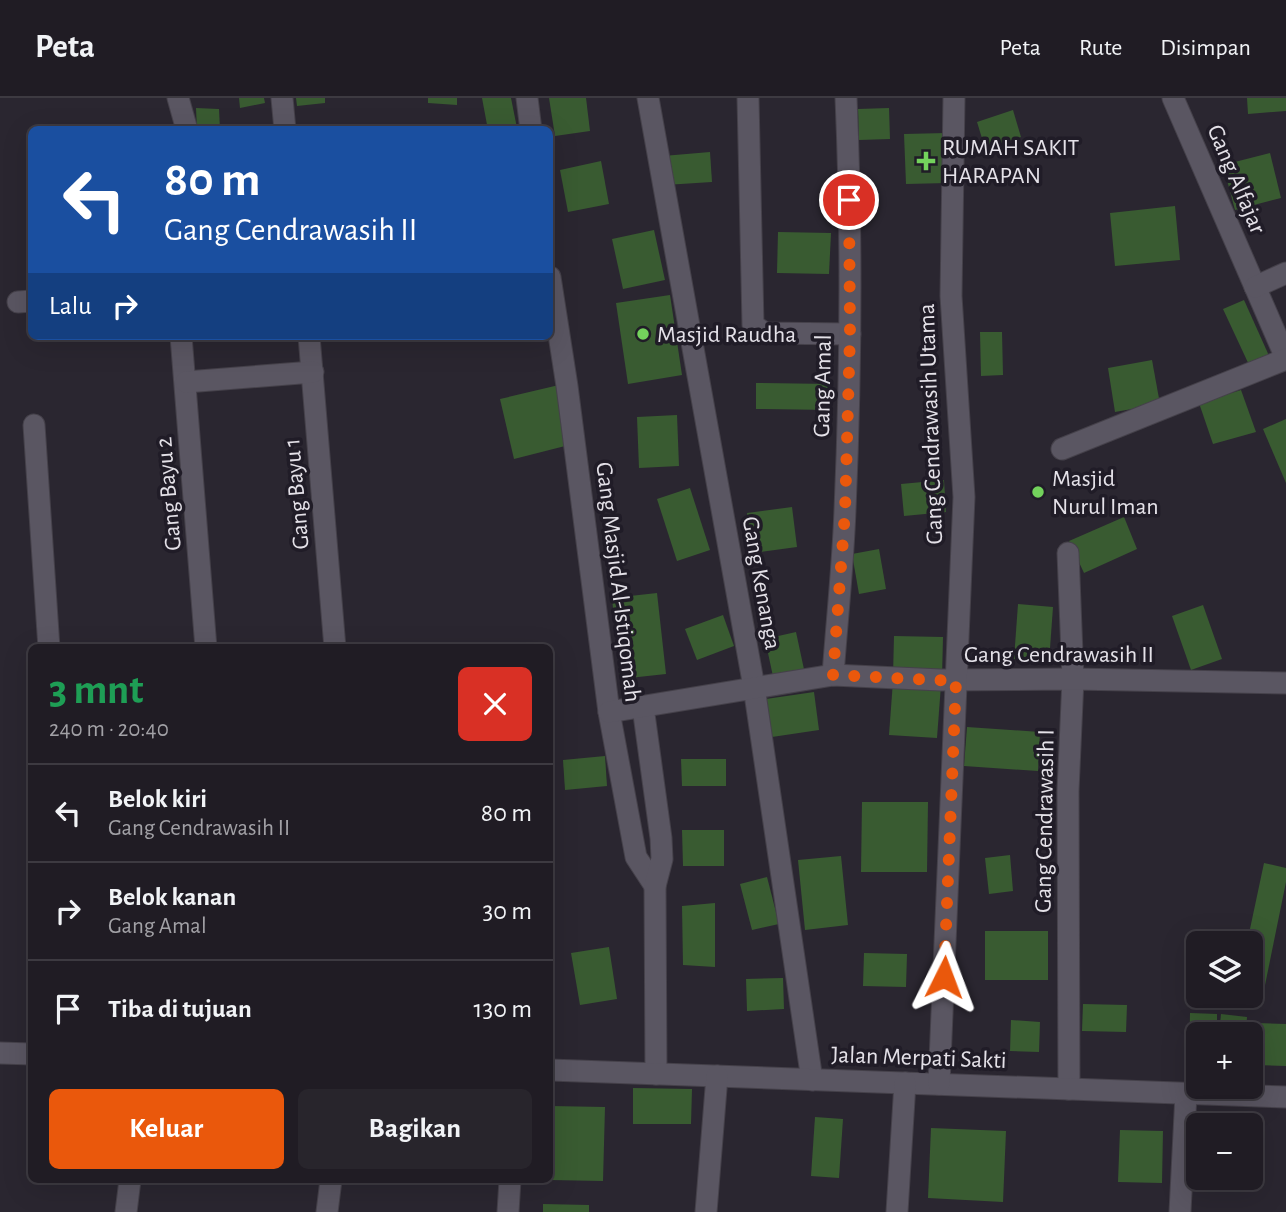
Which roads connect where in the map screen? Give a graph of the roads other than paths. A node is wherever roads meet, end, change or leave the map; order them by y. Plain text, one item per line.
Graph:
1 (178, 98) edge
2 (282, 98) edge
3 (527, 98) edge
4 (648, 98) edge
5 (748, 98) edge
6 (846, 98) edge
7 (954, 98) edge
8 (1172, 98) edge
9 (186, 126) edge
10 (285, 126) edge
11 (530, 126) edge
12 (1286, 273) edge
13 (1255, 287) junction
14 (553, 297) edge
15 (850, 334) junction
16 (181, 340) edge
17 (309, 340) edge
18 (1286, 359) edge
19 (313, 372) junction
20 (186, 382) junction
21 (34, 425) dead end
22 (1062, 449) dead end
23 (1068, 553) dead end
24 (49, 644) edge
25 (206, 644) edge
26 (335, 644) edge
27 (833, 675) junction
28 (1073, 679) junction
29 (956, 681) junction
30 (1286, 683) edge
31 (754, 687) junction
32 (643, 706) junction
33 (609, 712) junction
34 (655, 886) junction
35 (0, 1053) edge
36 (28, 1054) edge
37 (553, 1070) edge
38 (656, 1074) junction
39 (717, 1076) junction
40 (812, 1080) junction
41 (905, 1083) junction
42 (939, 1084) junction
43 (1069, 1089) junction
44 (1185, 1094) junction
45 (1286, 1097) edge
46 (130, 1183) edge
47 (331, 1183) edge
48 (510, 1183) edge
49 (126, 1212) edge
50 (327, 1212) edge
51 (508, 1212) edge
52 (706, 1212) edge
53 (897, 1212) edge
54 (1180, 1212) edge

1 - 9 street
2 - 10 street
3 - 11 street
4 - 31 street, Gang Kenanga
5 - 15 street
6 - 15 street, Gang Amal
7 - 29 street, Gang Cendrawasih Utama
8 - 13 street, Gang Alfajar
12 - 13 street
13 - 18 street, Gang Alfajar
14 - 33 street, Gang Masjid Al-Istiqomah
15 - 27 street, Gang Amal
16 - 20 street, Gang Bayu 2
17 - 19 street, Gang Bayu 1
18 - 22 street
19 - 20 street
19 - 26 street, Gang Bayu 1
20 - 25 street, Gang Bayu 2
21 - 24 street
23 - 28 street, Gang Cendrawasih I
27 - 29 street, Gang Cendrawasih II
27 - 31 street, Gang Cendrawasih II
28 - 29 street, Gang Cendrawasih II
28 - 30 street, Gang Cendrawasih II
28 - 43 street, Gang Cendrawasih I
29 - 42 street, Gang Cendrawasih Utama
31 - 32 street, Gang Cendrawasih II
31 - 40 street, Gang Kenanga
32 - 33 street, Gang Cendrawasih II
32 - 34 street, Gang Masjid Al-Istiqomah
33 - 34 street, Gang Masjid Al-Istiqomah
34 - 38 street, Gang Masjid Al-Istiqomah
35 - 36 street
37 - 38 street, Jalan Merpati Sakti
38 - 39 street, Jalan Merpati Sakti
39 - 40 street, Jalan Merpati Sakti
39 - 52 street
40 - 41 street, Jalan Merpati Sakti
41 - 42 street, Jalan Merpati Sakti
41 - 53 street
42 - 43 street, Jalan Merpati Sakti
43 - 44 street, Jalan Merpati Sakti
44 - 45 street, Jalan Merpati Sakti
44 - 54 street
46 - 49 street
47 - 50 street
48 - 51 street

